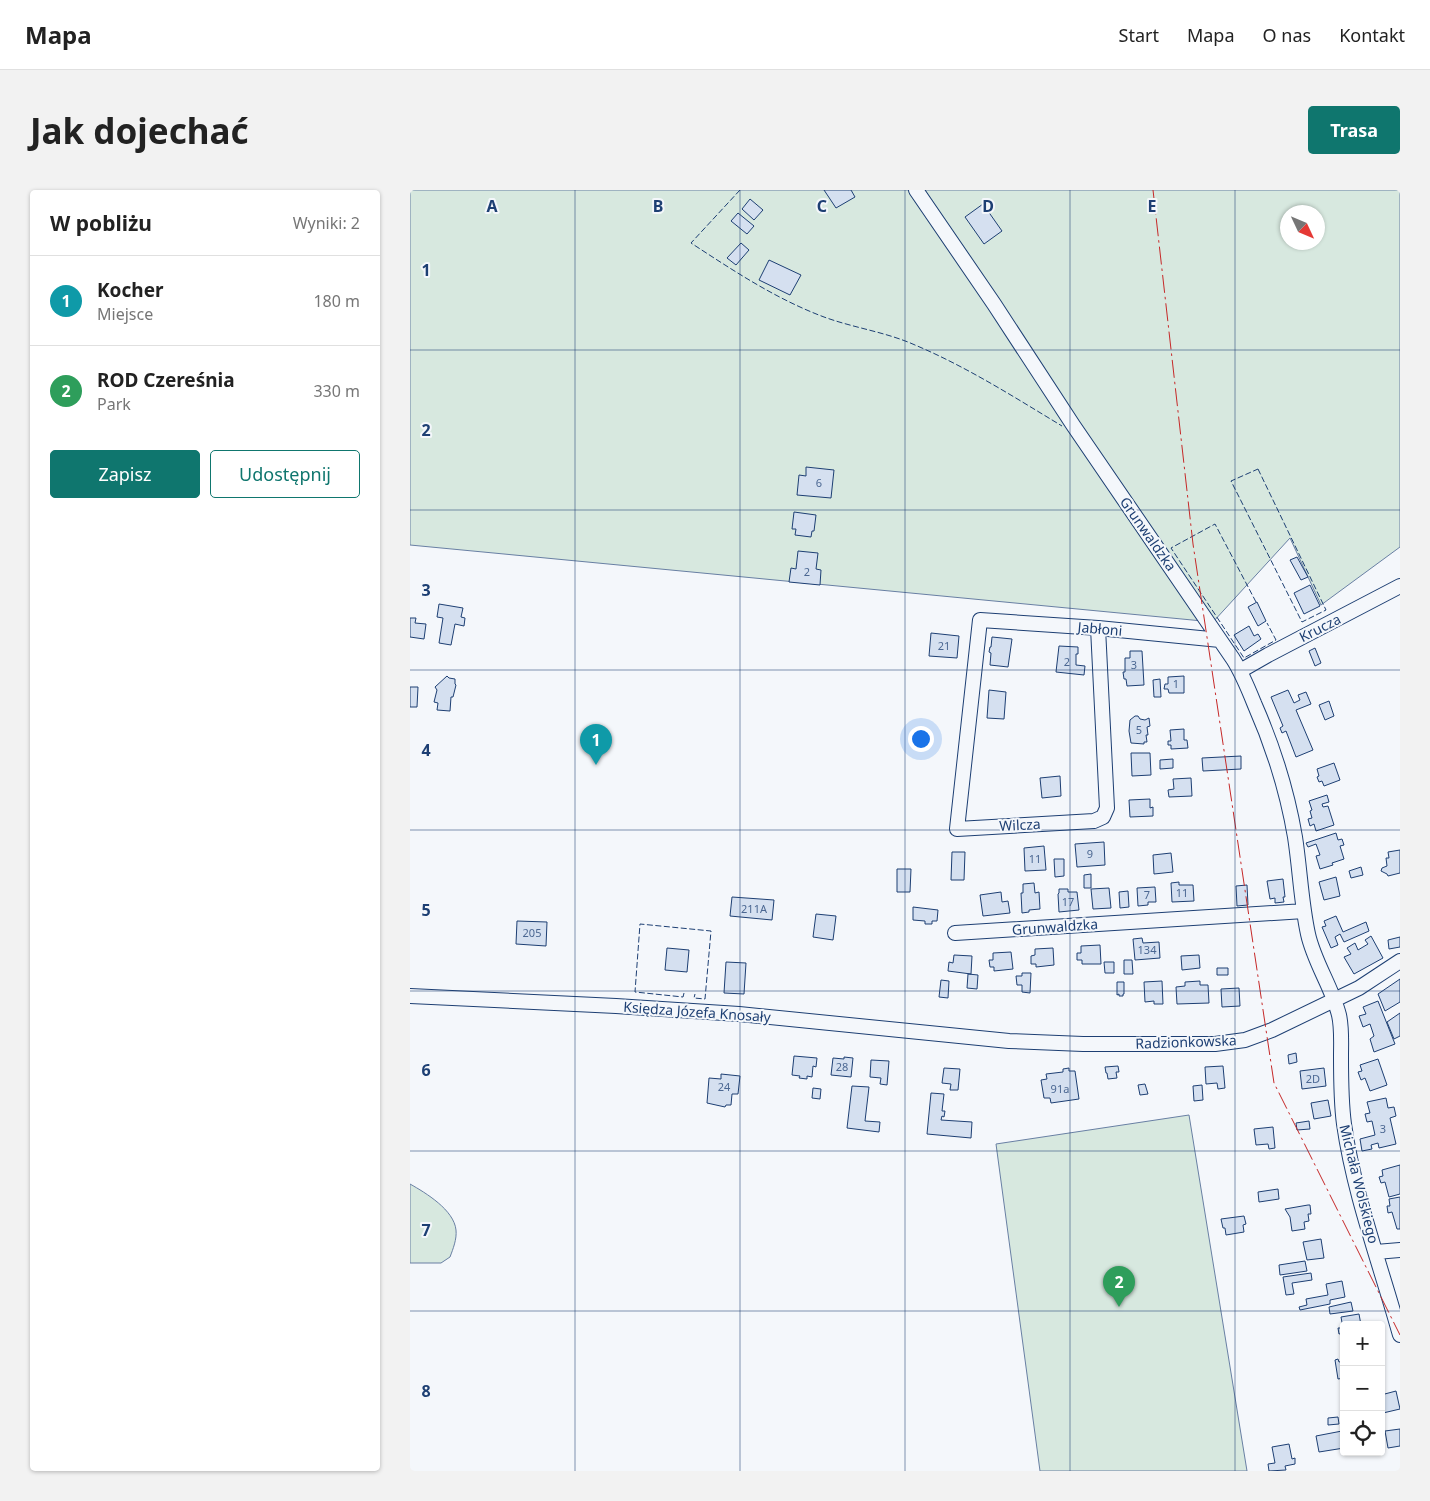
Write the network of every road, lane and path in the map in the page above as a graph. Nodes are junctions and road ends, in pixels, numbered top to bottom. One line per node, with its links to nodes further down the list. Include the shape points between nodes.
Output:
1 (916, 190): 5 (street, Grunwaldzka)
2 (1400, 586): 6 (street, Krucza)
3 (980, 620): 4 (street, Jabłoni); 4 (street, Wilcza, via 957,829 1094,821 1103,817 1107,808)
4 (1098, 628): 5 (street, Jabłoni)
5 (1220, 640): 6 (street, Grunwaldzka)
6 (1240, 671): 7 (street, Grunwaldzka, via 1267,733 1284,784 1295,837)
7 (1304, 911): 8 (street, Grunwaldzka); 11 (street, Grunwaldzka, via 1308,935)
8 (955, 933)
9 (1400, 961): 11 (street, Radzionkowska)
10 (410, 996): 12 (street, Księdza Józefa Knosały, via 730,1014)
11 (1334, 1001): 12 (street, Radzionkowska, via 1272,1030 1230,1042 1083,1044); 14 (street, Michała Wolskiego, via 1341,1025 1344,1124)
12 (982, 1038)
13 (1400, 1250): 14 (street)
14 (1376, 1252): 15 (street, Michała Wolskiego)
15 (1400, 1336)

